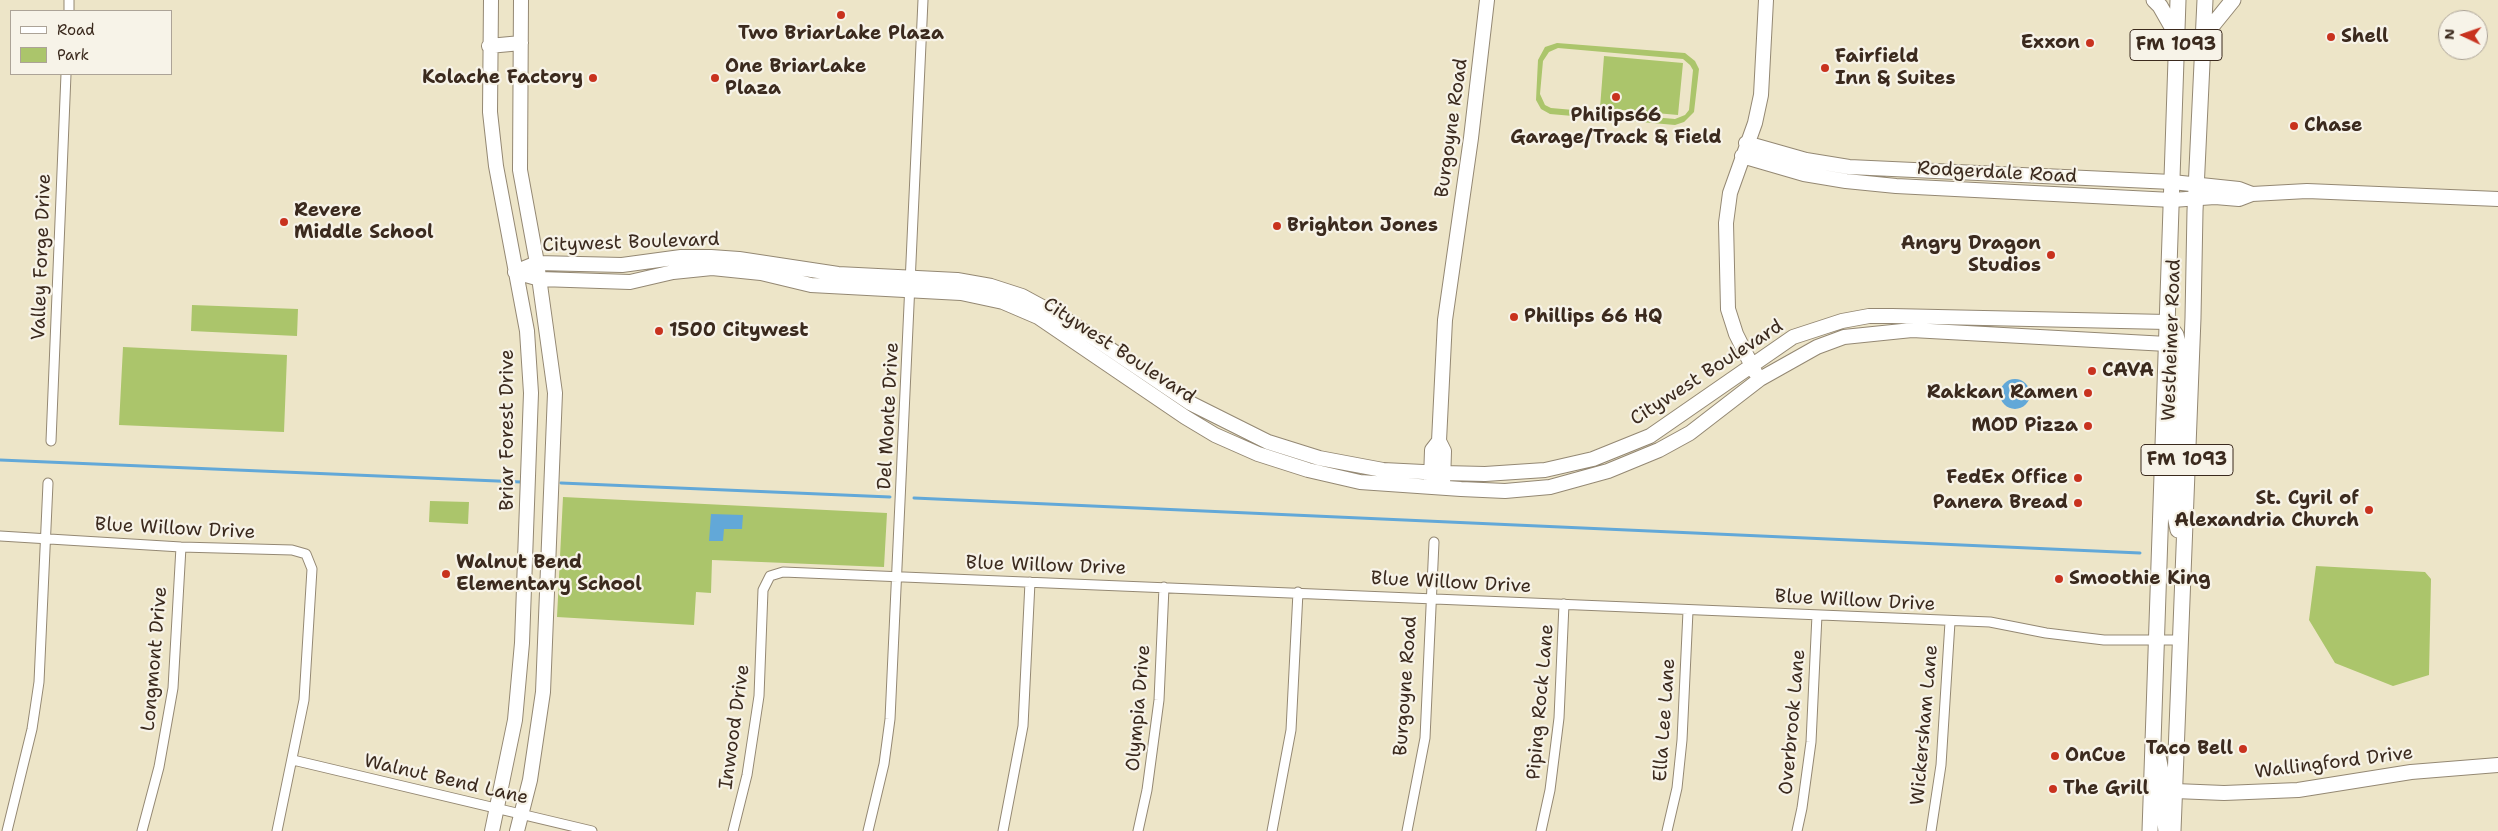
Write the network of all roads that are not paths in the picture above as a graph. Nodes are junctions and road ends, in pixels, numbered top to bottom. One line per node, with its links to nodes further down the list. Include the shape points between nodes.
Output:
1 (491, 0): 13 (street, Briar Forest Drive)
2 (521, 0): 12 (street)
3 (923, 0): 26 (street, Del Monte Drive)
4 (1487, 0): 36 (street, Burgoyne Road, via 1445,320 1439,441 1432,450)
5 (1766, 0): 15 (street, via 1760,95 1755,123)
6 (2154, 0): 10 (main road)
7 (2178, 0): 10 (main road, Westheimer Road / FM 1093)
8 (2205, 0): 11 (main road, Westheimer Road / FM 1093)
9 (2233, 0): 11 (main road)
10 (2177, 36): 18 (main road, Westheimer Road / FM 1093)
11 (2203, 37): 20 (main road, Westheimer Road / FM 1093)
12 (521, 43): 13 (street); 24 (street, via 520,170)
13 (489, 46): 25 (street, Briar Forest Drive, via 490,112 496,166)
14 (66, 75): 35 (street, Valley Forge Drive)
15 (1744, 150): 16 (street, Rodgerdale Road, via 1849,167); 19 (street, Rodgerdale Road, via 1804,174); 31 (street, via 1730,193 1726,224 1728,308)
16 (1896, 170): 17 (street, Rodgerdale Road); 19 (street)
17 (2026, 174): 18 (street, Rodgerdale Road); 21 (street)
18 (2172, 182): 20 (street, Rodgerdale Road); 23 (main road, Westheimer Road / FM 1093)
19 (1896, 186): 21 (street, Rodgerdale Road)
20 (2196, 191): 22 (street, Rodgerdale Road, via 2239,199 2252,194 2307,191); 23 (street, Rodgerdale Road); 45 (main road, Westheimer Road / FM 1093)
21 (2025, 192): 23 (street, Rodgerdale Road)
22 (2498, 199)
23 (2172, 200): 29 (main road, Westheimer Road / FM 1093)
24 (537, 263): 25 (street, Citywest Boulevard); 26 (street, Citywest Boulevard, via 622,265 682,257 711,258 749,260 838,274); 27 (street)
25 (516, 272): 27 (street, Citywest Boulevard); 33 (street, Briar Forest Drive, via 526,331)
26 (912, 277): 28 (street, Del Monte Drive); 36 (street, Citywest Boulevard, via 957,280 1022,296 1070,322 1190,403 1268,442 1328,460 1383,470)
27 (540, 279): 28 (street, Citywest Boulevard, via 630,282 673,272 712,268 761,273 811,285); 34 (street)
28 (911, 292): 38 (street, Citywest Boulevard, via 962,293 1003,302 1038,317 1185,417 1258,454 1360,482); 46 (street, Del Monte Drive)
29 (2166, 322): 30 (main road, Westheimer Road / FM 1093); 31 (street, Citywest Boulevard, via 1869,316 1842,321 1793,338); 45 (main road, via 2176,336 2179,348 2173,506)
30 (2167, 344): 32 (street, Citywest Boulevard, via 1902,331 1844,336 1817,347); 56 (main road, Westheimer Road / FM 1093)
31 (1750, 365): 32 (street); 36 (street, Citywest Boulevard, via 1700,404 1650,436 1594,459 1545,470)
32 (1760, 379): 38 (street, Citywest Boulevard, via 1690,433 1608,471 1550,487 1505,491)
33 (531, 393): 34 (street); 40 (street, Briar Forest Drive)
34 (554, 393): 39 (street)
35 (51, 441)
36 (1437, 473): 38 (street, Burgoyne Road)
37 (48, 484): 42 (street)
38 (1436, 488)
39 (549, 532): 40 (street); 64 (street, via 543,692 537,744)
40 (527, 533): 63 (street, Briar Forest Drive, via 515,720)
41 (0, 536): 42 (street, Blue Willow Drive)
42 (45, 538): 44 (street, Blue Willow Drive); 65 (street, via 38,682 32,729)
43 (1434, 542): 50 (street, Burgoyne Road)
44 (181, 547): 59 (street, Blue Willow Drive, via 292,550 306,554 312,569 311,594 304,700); 66 (street, Longmont Drive, via 172,688 159,767)
45 (2183, 556): 57 (main road, Westheimer Road / FM 1093)
46 (898, 577): 47 (street, Blue Willow Drive); 55 (street, Blue Willow Drive, via 783,572 770,576 763,590); 72 (street, Del Monte Drive, via 890,719 884,764)
47 (1030, 582): 48 (street, Blue Willow Drive); 73 (street, via 1024,726)
48 (1164, 587): 49 (street, Blue Willow Drive); 74 (street, Olympia Drive, via 1159,700 1148,790)
49 (1298, 592): 50 (street, Blue Willow Drive); 75 (street, via 1290,730)
50 (1431, 599): 51 (street, Blue Willow Drive); 76 (street, Burgoyne Road, via 1425,738)
51 (1564, 604): 52 (street, Blue Willow Drive); 77 (street, Piping Rock Lane, via 1559,718)
52 (1688, 610): 53 (street, Blue Willow Drive); 78 (street, Ella Lee Lane, via 1682,740 1677,788)
53 (1817, 615): 54 (street, Blue Willow Drive); 79 (street, Overbrook Lane, via 1811,742)
54 (1950, 622): 56 (street, Blue Willow Drive, via 1990,622 2104,640); 80 (street, Wickersham Lane, via 1941,765)
55 (762, 626): 71 (street, Inwood Drive, via 759,696 747,775)
56 (2156, 639): 57 (street, Blue Willow Drive); 58 (main road, Westheimer Road / FM 1093)
57 (2181, 640): 61 (main road, Westheimer Road / FM 1093)
58 (2152, 733): 61 (main road, via 2164,786); 62 (main road, Westheimer Road / FM 1093)
59 (293, 760): 63 (street, Walnut Bend Lane); 67 (street)
60 (2498, 764): 61 (street, Wallingford Drive, via 2411,772 2290,791)
61 (2175, 791): 83 (main road, Westheimer Road / FM 1093)
62 (2150, 792): 81 (main road, Westheimer Road / FM 1093); 82 (main road, via 2162,798)
63 (497, 809): 64 (street, Walnut Bend Lane); 68 (street, Briar Forest Drive)
64 (521, 814): 69 (street); 70 (street, Walnut Bend Lane)
65 (7, 831)
66 (142, 831)
67 (277, 831)
68 (492, 831)
69 (517, 831)
70 (592, 831)
71 (734, 831)
72 (868, 831)
73 (1003, 831)
74 (1138, 831)
75 (1272, 831)
76 (1407, 831)
77 (1541, 831)
78 (1667, 831)
79 (1797, 831)
80 (1931, 831)
81 (2150, 831)
82 (2166, 831)
83 (2173, 831)

